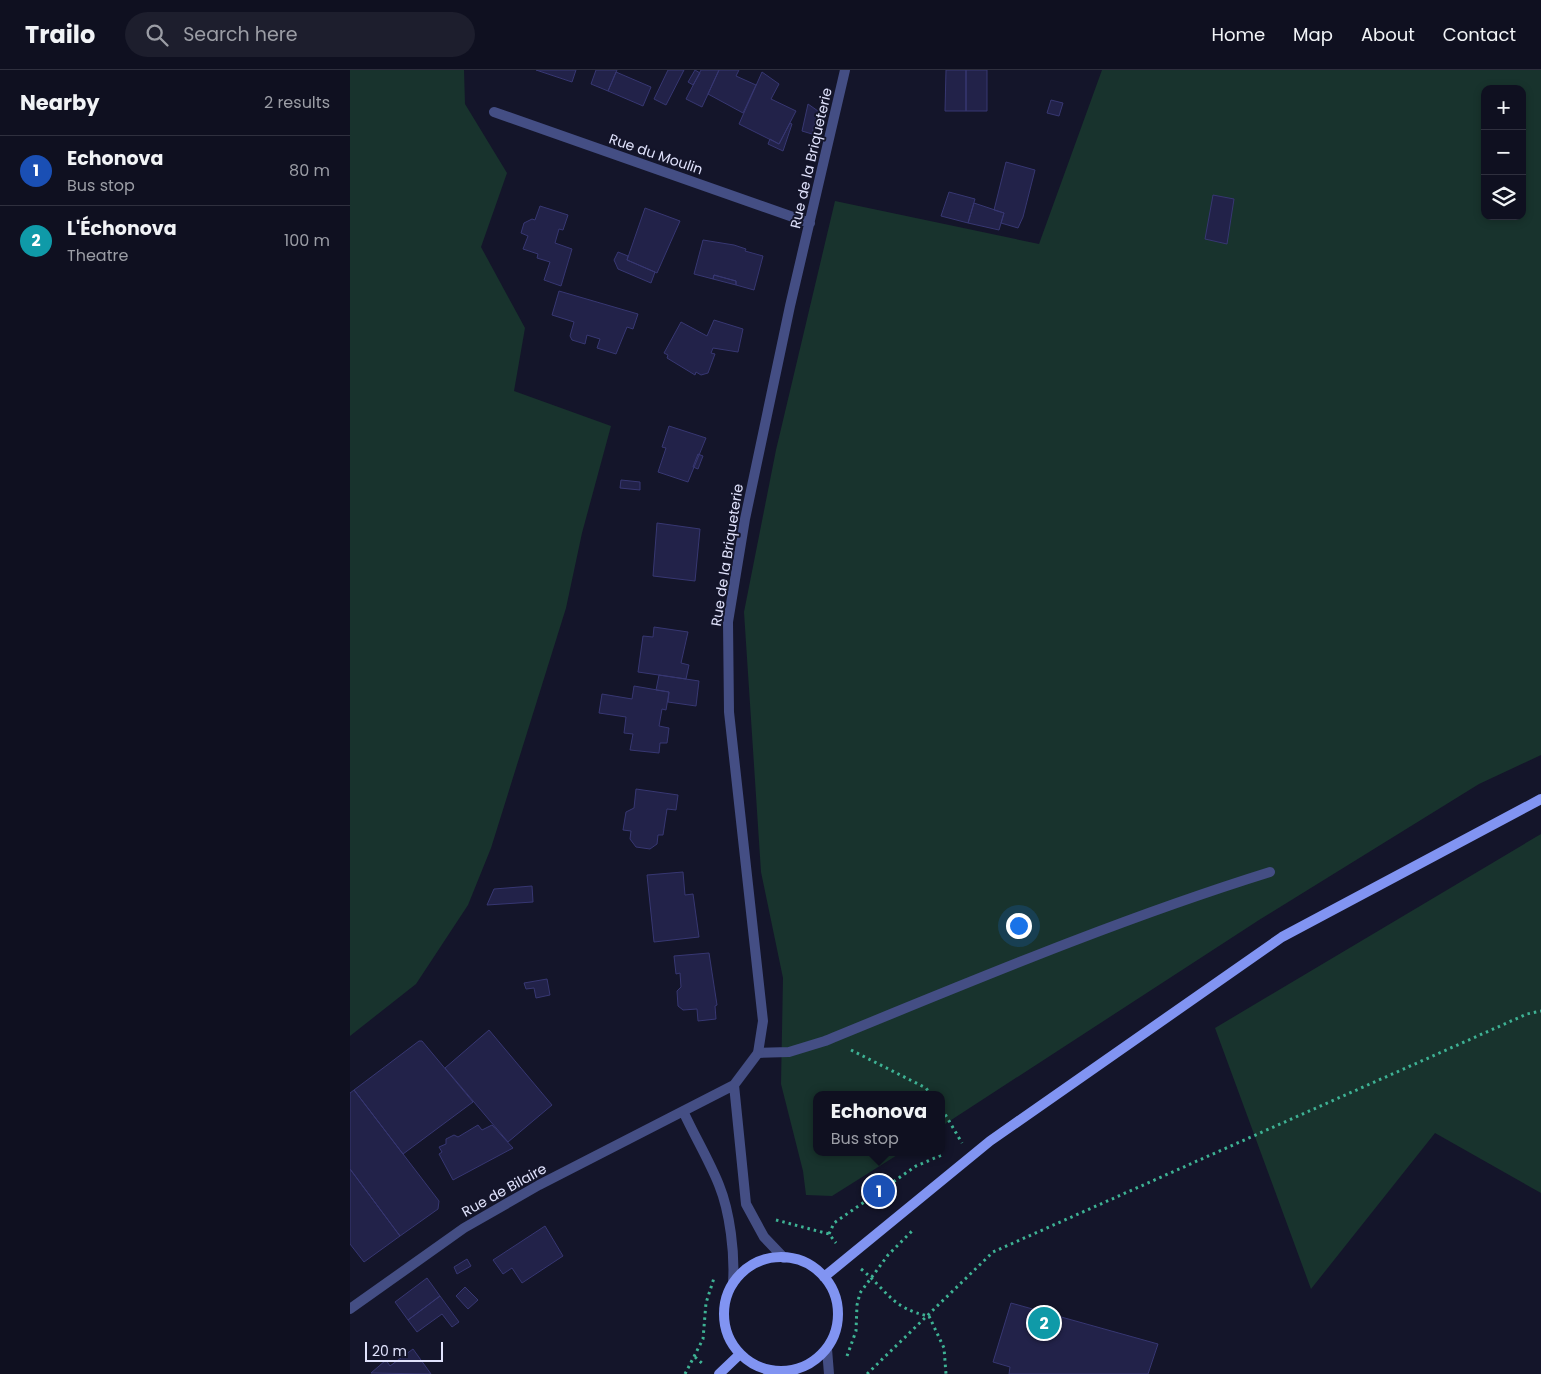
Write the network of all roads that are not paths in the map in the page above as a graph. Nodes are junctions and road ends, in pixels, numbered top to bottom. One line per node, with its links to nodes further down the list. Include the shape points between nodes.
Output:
1 (845, 70): 3 (street, Rue de la Briqueterie)
2 (494, 112): 3 (street, Rue du Moulin)
3 (810, 223): 6 (street, Rue de la Briqueterie, via 747,510 728,622 729,712 762,1021)
4 (1541, 799): 10 (street, via 1282,937 970,1157)
5 (1270, 872): 6 (street, via 1190,897 1058,946 825,1041 789,1052)
6 (758, 1053): 7 (street)
7 (734, 1085): 8 (street, Rue de Bilaire); 9 (street, via 746,1204 764,1237)
8 (684, 1113): 11 (street, via 719,1186 730,1236); 12 (street, Rue de Bilaire, via 539,1185 472,1224)
9 (784, 1258): 10 (street, via 806,1263); 11 (street, via 755,1264)
10 (824, 1276): 13 (street, via 838,1312 834,1335)
11 (733, 1283): 14 (street, via 724,1312 731,1341)
12 (350, 1309)
13 (827, 1349): 15 (street, via 810,1364); 17 (street)
14 (740, 1354): 15 (street, via 756,1366); 16 (street)
15 (778, 1373)
16 (720, 1374)
17 (830, 1374)

